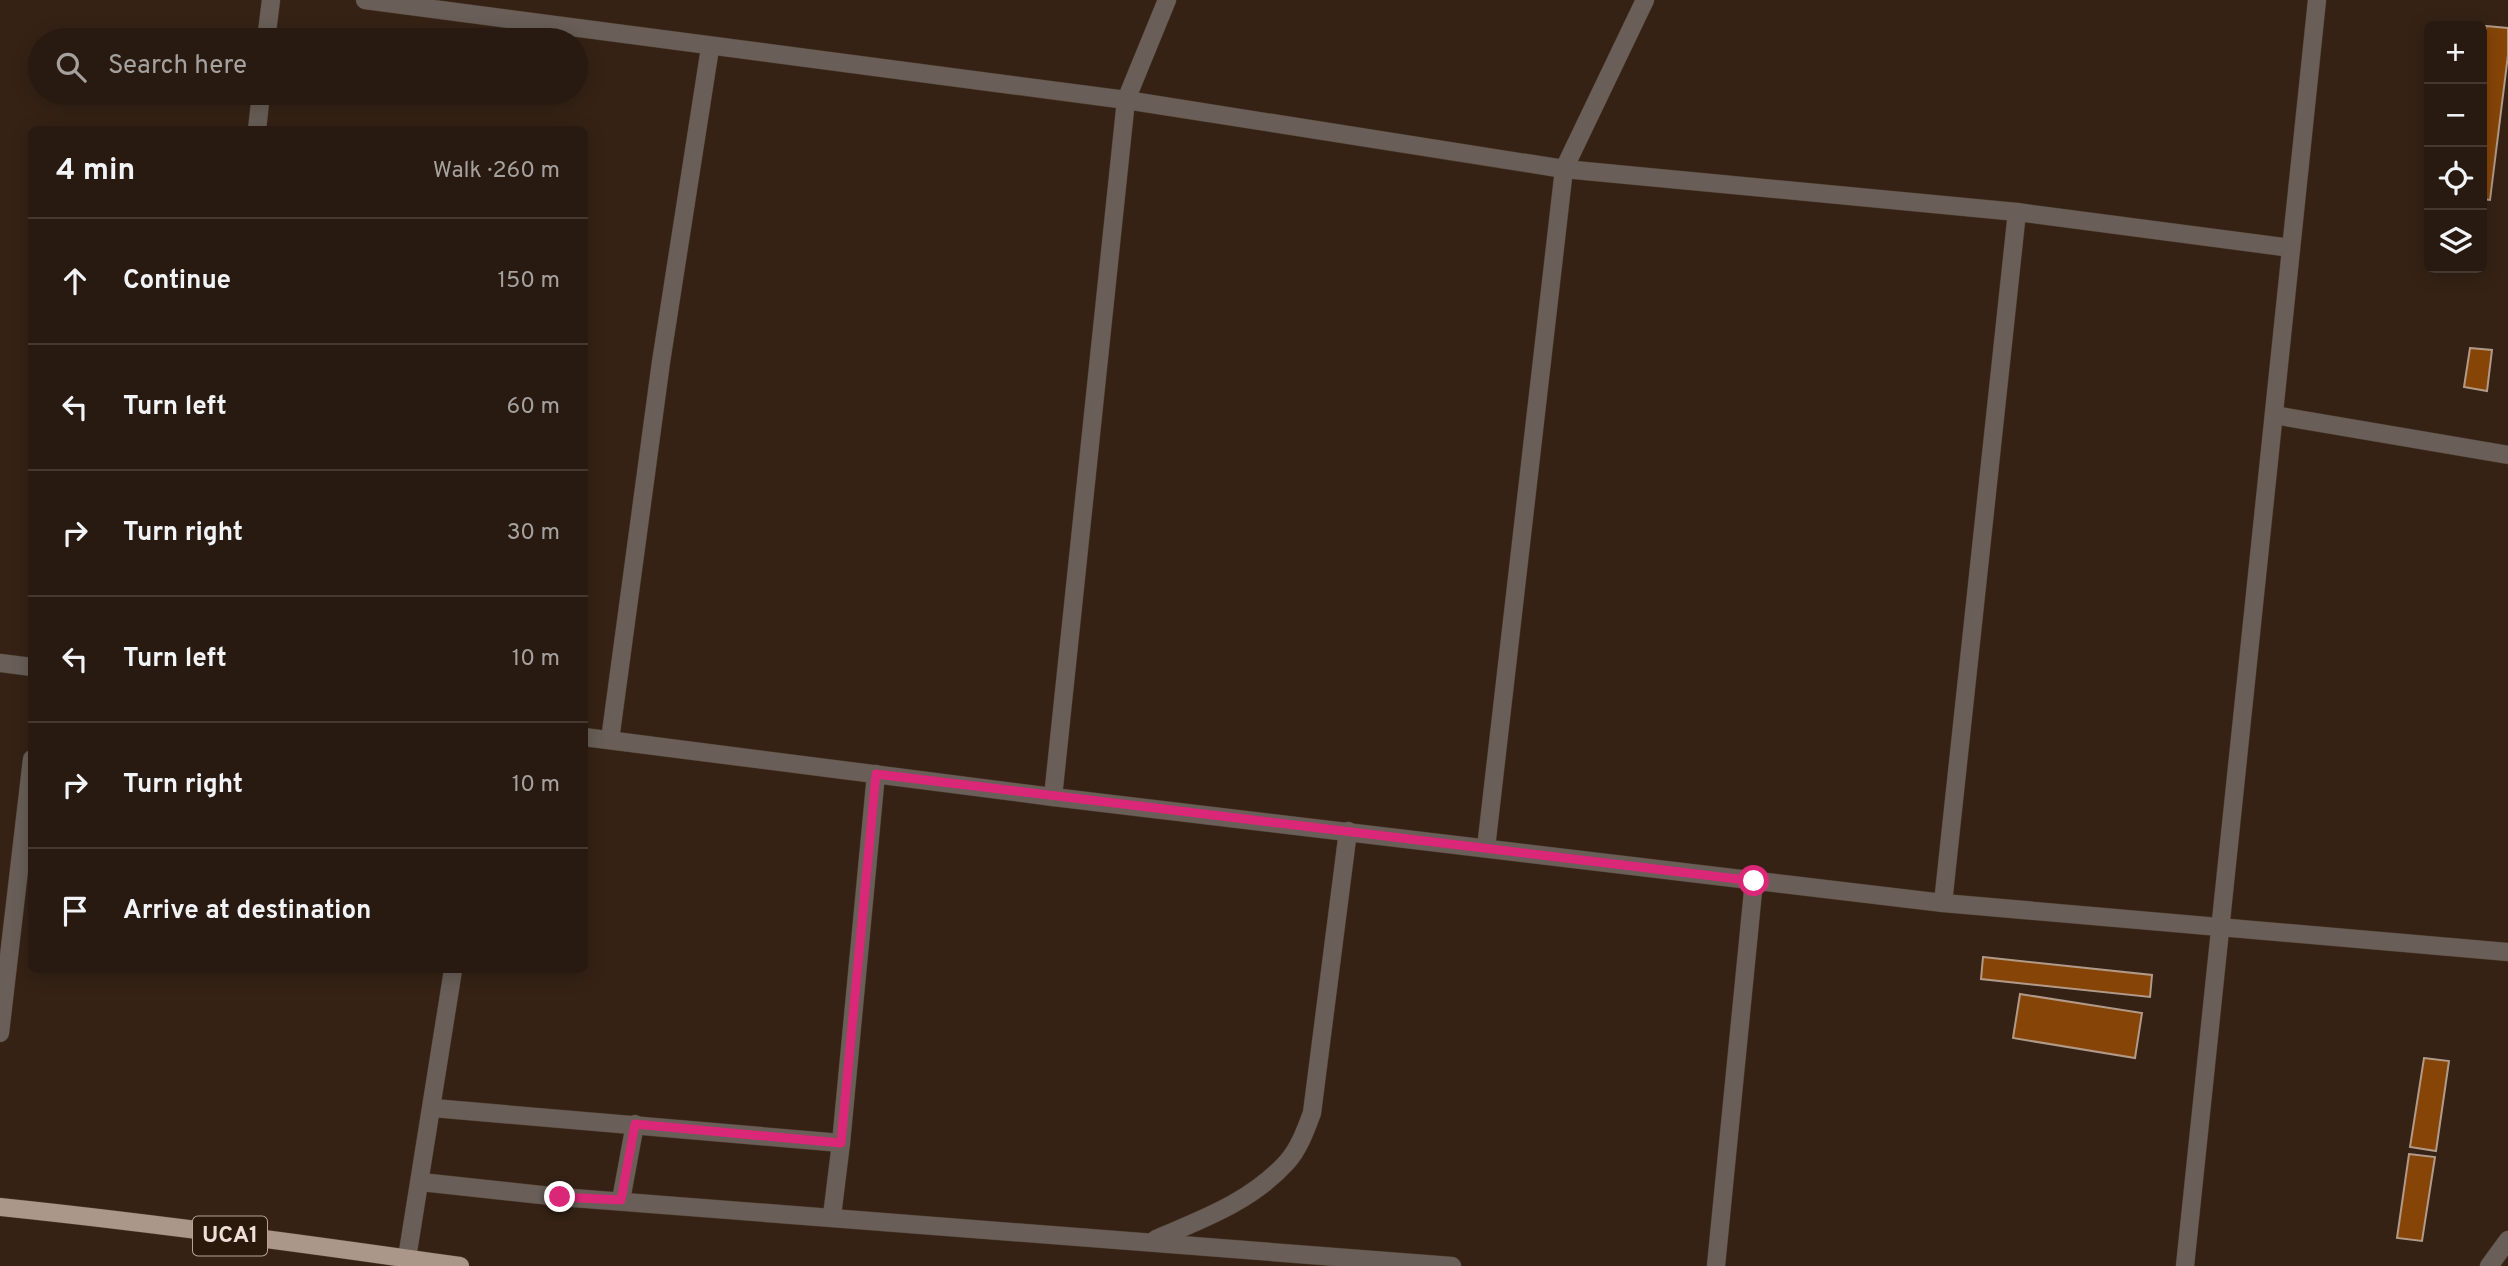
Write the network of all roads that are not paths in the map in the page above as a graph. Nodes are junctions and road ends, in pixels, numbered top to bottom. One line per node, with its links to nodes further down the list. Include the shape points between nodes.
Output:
1 (271, 0): 6 (street)
2 (365, 0): 7 (street)
3 (1167, 0): 10 (street)
4 (1645, 0): 13 (street)
5 (2317, 0): 15 (street)
6 (268, 28)
7 (566, 28)
8 (588, 31): 9 (street)
9 (710, 48): 10 (street); 21 (street, via 661,362)
10 (1126, 100): 13 (street); 24 (street)
11 (260, 105): 12 (street)
12 (257, 126)
13 (1564, 169): 14 (street); 26 (street)
14 (2017, 212): 15 (street); 28 (street)
15 (2291, 248): 16 (street)
16 (2274, 415): 17 (street); 29 (street)
17 (2508, 455)
18 (0, 663): 19 (street)
19 (28, 666)
20 (588, 737): 21 (street)
21 (610, 740): 22 (street)
22 (876, 774): 24 (street); 35 (street)
23 (28, 793): 32 (street)
24 (1053, 797): 25 (street)
25 (1348, 831): 26 (street); 41 (street, via 1312,1113 1301,1139 1289,1161 1259,1187 1220,1212)
26 (1486, 848): 27 (street)
27 (1754, 881): 28 (street); 45 (street)
28 (1943, 903): 29 (street)
29 (2220, 927): 30 (street); 46 (street)
30 (2508, 952)
31 (453, 973): 33 (street)
32 (0, 1033)
33 (433, 1108): 34 (street); 36 (street)
34 (635, 1124): 35 (street); 37 (street)
35 (841, 1143): 39 (street)
36 (421, 1182): 37 (street); 42 (street)
37 (621, 1200): 39 (street)
38 (0, 1207): 42 (main road, UCA1)
39 (832, 1216): 41 (street)
40 (2508, 1240): 47 (street)
41 (1151, 1241): 44 (street)
42 (407, 1258): 43 (main road, UCA1)
43 (460, 1266)
44 (1452, 1266)
45 (1716, 1266)
46 (2185, 1266)
47 (2488, 1266)

